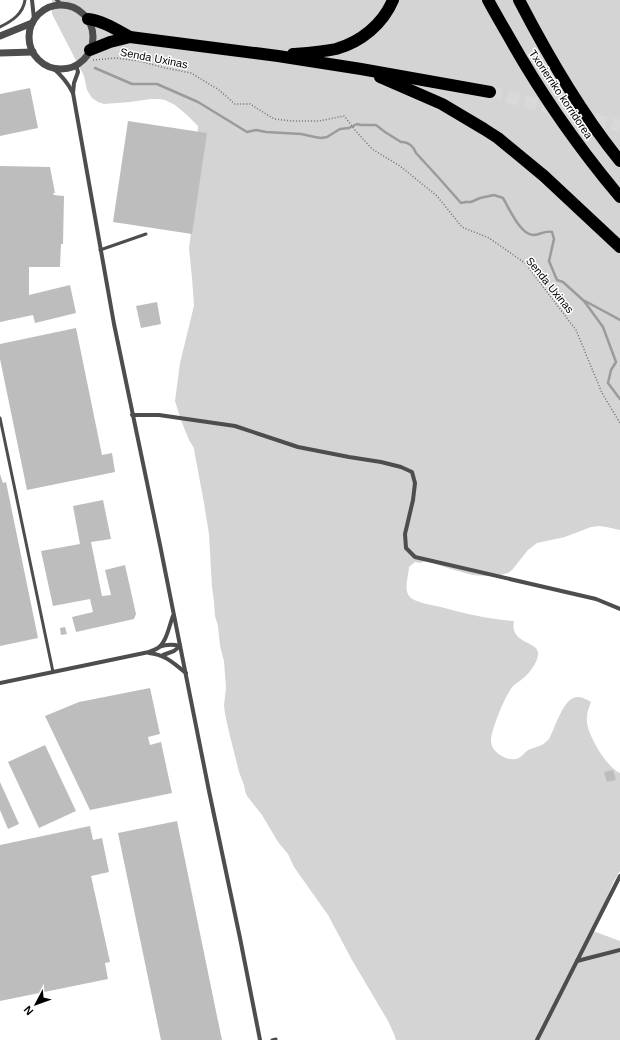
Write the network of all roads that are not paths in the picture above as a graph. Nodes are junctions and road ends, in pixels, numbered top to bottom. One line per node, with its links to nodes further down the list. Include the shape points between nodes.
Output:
1 (25, 0): 9 (lane, via 17,17)
2 (32, 0): 8 (street)
3 (393, 0): 15 (highway, via 386,14 368,33 349,44 326,50)
4 (488, 0): 22 (highway, Txorierriko korridorea, via 540,90)
5 (519, 0): 21 (highway, Txorierriko korridorea, via 569,88)
6 (59, 2): 7 (street, via 78,10); 8 (street, via 46,8)
7 (88, 19): 11 (highway, via 112,27); 12 (street, via 93,39)
8 (33, 21): 10 (street); 13 (street, via 29,33)
9 (0, 27)
10 (0, 36)
11 (130, 37): 12 (highway); 15 (highway)
12 (90, 50): 16 (street)
13 (33, 52): 14 (street); 17 (street, via 38,59)
14 (1, 54)
15 (278, 56): 18 (highway)
16 (79, 63): 17 (street, via 69,68); 20 (street)
17 (53, 68): 20 (street, via 62,76)
18 (361, 69): 19 (highway); 24 (highway, via 442,104 498,138 544,176)
19 (490, 92)
20 (73, 93): 25 (street)
21 (620, 161)
22 (620, 197)
23 (146, 234): 25 (lane)
24 (620, 247)
25 (100, 250): 26 (street)
26 (132, 415): 28 (street, via 159,415 235,426 298,447 401,467 412,472 415,483 414,500 405,534 406,548 415,557 596,599); 29 (street)
27 (0, 418): 34 (lane)
28 (620, 609)
29 (174, 615): 30 (street); 31 (street, via 165,638)
30 (180, 646): 31 (street); 33 (street); 35 (street)
31 (158, 647): 32 (street)
32 (149, 652): 33 (street); 34 (street)
33 (162, 655): 35 (street)
34 (53, 672): 36 (street)
35 (186, 673): 41 (street)
36 (0, 683)
37 (620, 876): 39 (street)
38 (620, 950): 39 (street)
39 (577, 961): 43 (street)
40 (276, 1039): 42 (lane)
41 (260, 1040)
42 (272, 1040)
43 (537, 1040)

